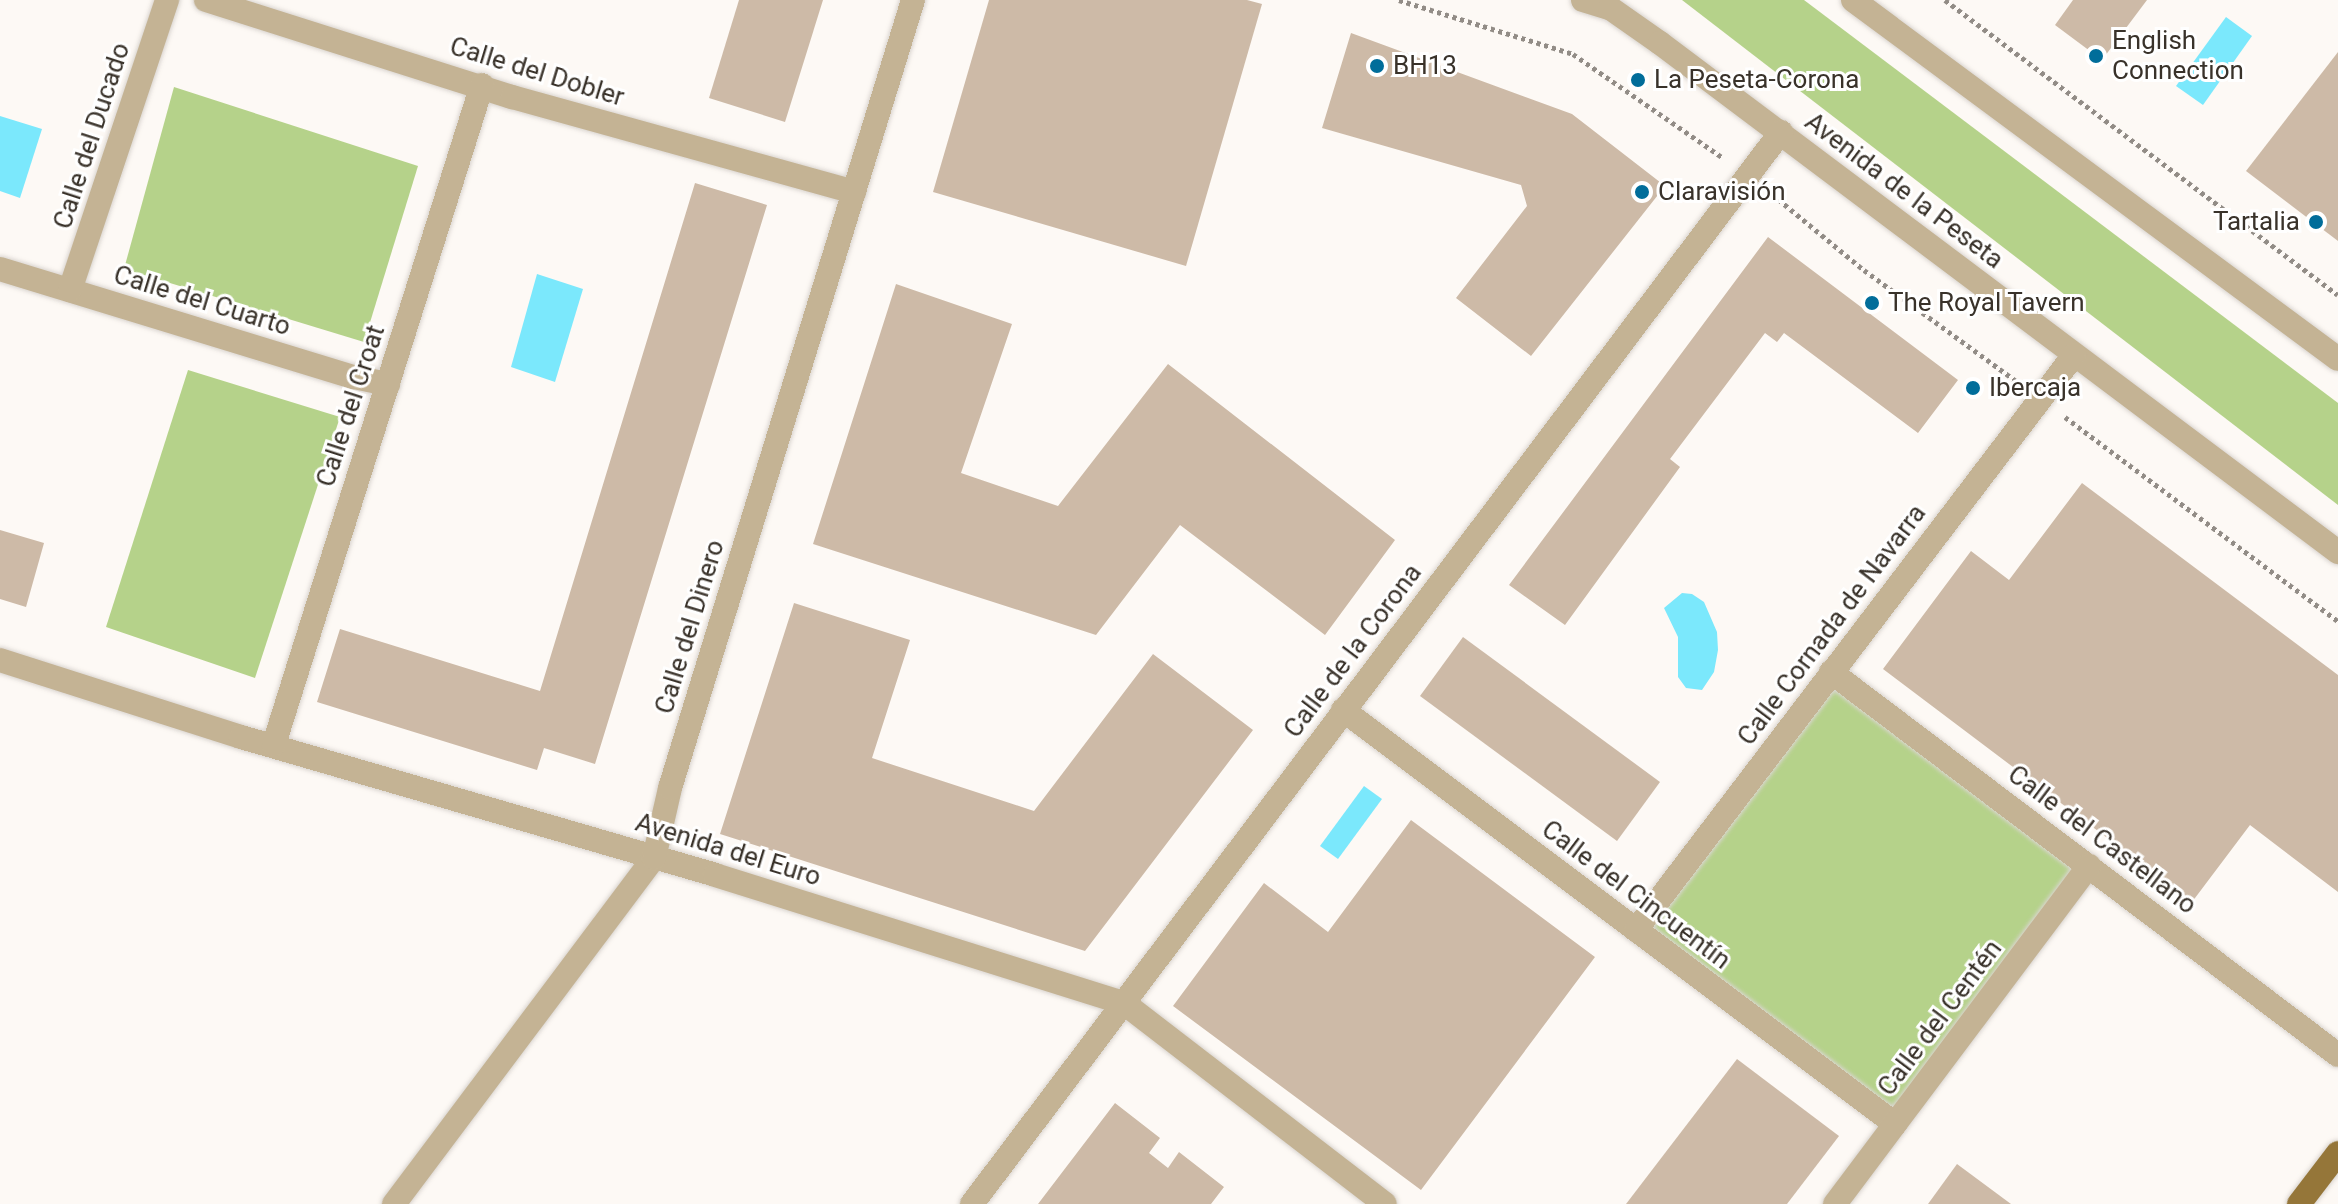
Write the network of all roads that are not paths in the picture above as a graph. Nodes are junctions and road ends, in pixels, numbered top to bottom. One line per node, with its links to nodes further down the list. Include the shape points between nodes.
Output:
1 (167, 0): 10 (street, Calle del Ducado)
2 (206, 0): 6 (street, Calle del Dobler)
3 (913, 0): 8 (street, Calle del Dinero)
4 (1583, 0): 7 (street, Avenida de la Peseta, via 1610,8)
5 (1868, 4): 12 (street)
6 (482, 85): 8 (street, Calle del Dobler); 13 (street, Calle del Croat)
7 (1781, 132): 11 (street, Avenida de la Peseta); 17 (street, Calle de la Corona)
8 (854, 192): 19 (street, Calle del Dinero, via 670,788)
9 (0, 269): 10 (street, Calle del Cuarto)
10 (70, 290): 13 (street, Calle del Cuarto)
11 (2074, 355): 14 (street, Avenida de la Peseta); 16 (street, Calle Cornada de Navarra)
12 (2338, 359)
13 (388, 384): 18 (street, Calle del Croat)
14 (2338, 552)
15 (0, 660): 18 (street, Avenida del Euro)
16 (1831, 672): 20 (street, Calle del Castellano); 21 (street, Calle Cornada de Navarra)
17 (1343, 710): 21 (street, Calle del Cincuentín); 22 (street, Calle de la Corona)
18 (274, 744): 19 (street, Avenida del Euro)
19 (654, 858): 22 (street, Avenida del Euro); 26 (street, Calle del Dinero)
20 (2089, 866): 23 (street, Calle del Castellano); 24 (street, Calle del Centén)
21 (1636, 930): 24 (street, Calle del Cincuentín)
22 (1124, 1003): 27 (street, Calle de la Corona); 28 (street, Avenida del Euro)
23 (2338, 1055)
24 (1895, 1124): 29 (street, Calle del Centén)
25 (2338, 1153): 30 (main road)
26 (394, 1204)
27 (972, 1204)
28 (1385, 1204)
29 (1835, 1204)
30 (2299, 1204)

